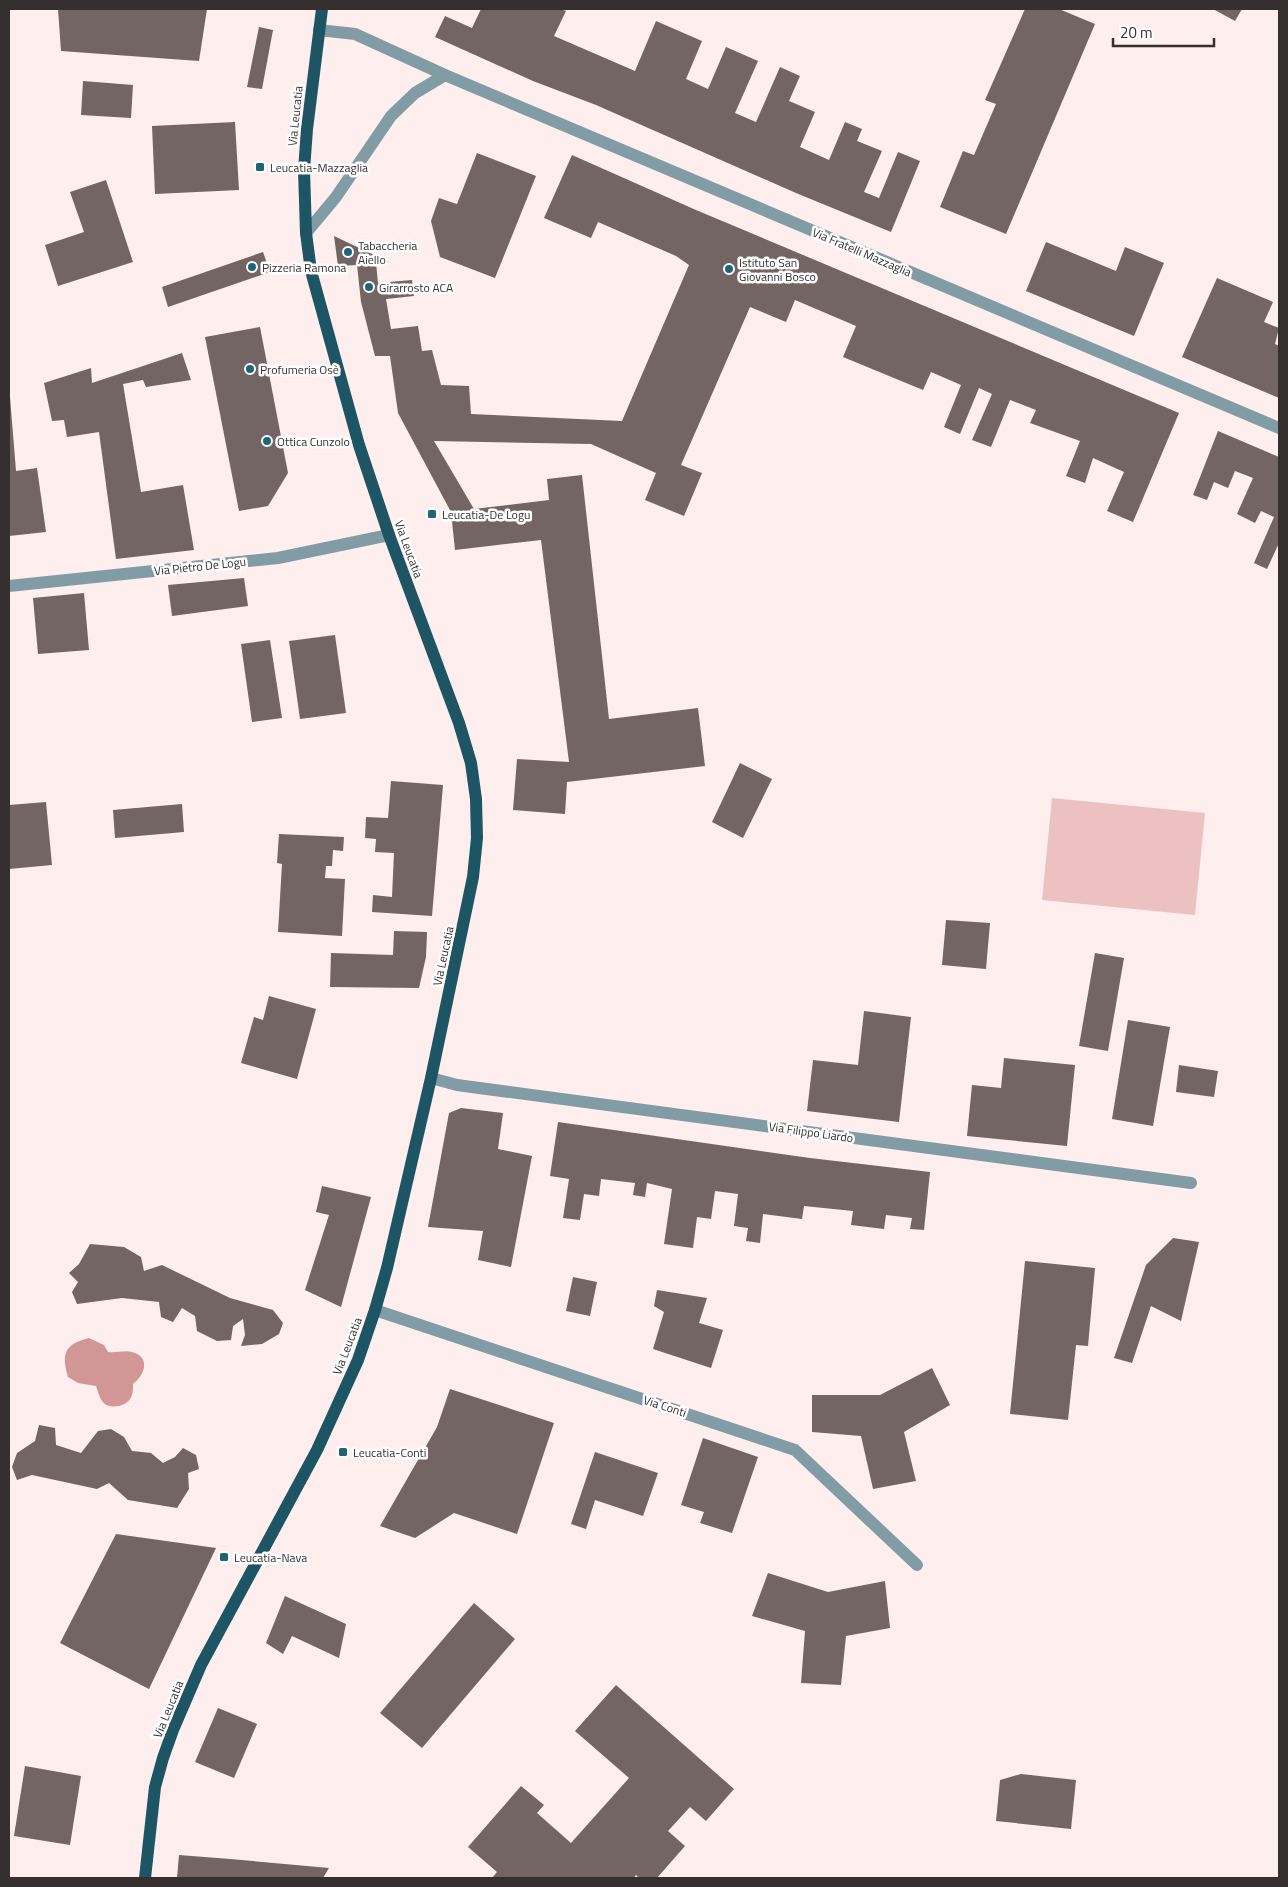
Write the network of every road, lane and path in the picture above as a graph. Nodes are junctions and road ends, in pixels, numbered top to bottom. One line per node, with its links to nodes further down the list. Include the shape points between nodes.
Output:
1 (322, 9): 2 (main road, Via Leucatia)
2 (319, 30): 3 (street, Via Fratelli Mazzaglia, via 355,34); 4 (main road, Via Leucatia, via 304,170)
3 (445, 75): 4 (street, via 415,93 391,116 336,197); 5 (street, Via Fratelli Mazzaglia)
4 (306, 233): 6 (main road, Via Leucatia, via 311,271 333,354)
5 (1279, 428)
6 (389, 535): 7 (street, Via Pietro De Logu, via 278,558); 8 (main road, Via Leucatia, via 459,724 471,764 476,799 473,877)
7 (9, 586)
8 (431, 1078): 9 (street, Via Filippo Liardo, via 457,1085); 10 (main road, Via Leucatia)
9 (1192, 1183)
10 (375, 1310): 11 (street, Via Conti, via 795,1450); 12 (main road, Via Leucatia, via 358,1360 317,1450 202,1665 173,1730 155,1787)
11 (917, 1565)
12 (145, 1878)

